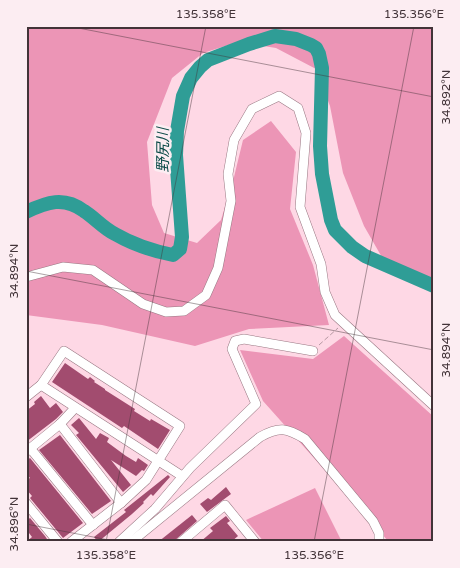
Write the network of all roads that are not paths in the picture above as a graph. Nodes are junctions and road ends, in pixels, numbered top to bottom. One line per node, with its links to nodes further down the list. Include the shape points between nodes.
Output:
1 (26, 277): 5 (street, via 63,267 92,270 143,304 166,312 184,310 206,295 218,268 231,201 228,174 234,140 252,108 278,96 298,108 306,133 300,207 335,315)
2 (313, 351): 10 (street, via 244,339 235,342 232,350 256,404)
3 (41, 385): 4 (street); 6 (street); 9 (street, via 64,351 180,426)
4 (26, 397)
5 (434, 406)
6 (75, 408): 7 (street); 9 (street)
7 (60, 424): 8 (street); 12 (street)
8 (28, 449): 13 (street)
9 (158, 462): 10 (street); 12 (street, via 146,480)
10 (182, 476): 14 (street, via 166,498)
11 (26, 503): 16 (street)
12 (121, 503): 13 (street)
13 (93, 524): 17 (street)
14 (121, 541)
15 (252, 541): 19 (street, via 225,505)
16 (58, 542)
17 (71, 542)
18 (131, 542): 20 (street, via 260,437 271,430 283,429 305,439 373,521)
19 (181, 542)
20 (379, 542)

